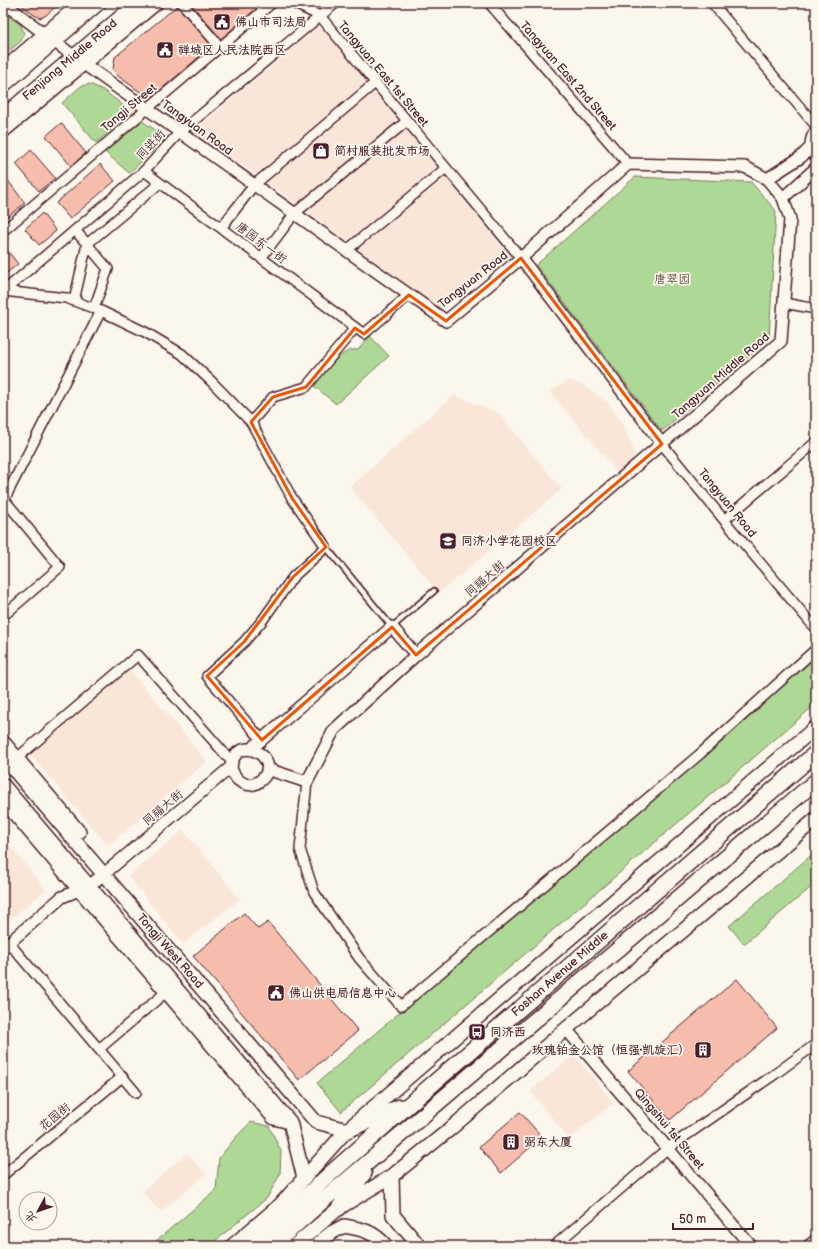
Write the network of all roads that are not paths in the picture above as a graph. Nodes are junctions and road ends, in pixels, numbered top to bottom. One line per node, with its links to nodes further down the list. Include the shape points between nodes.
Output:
1 (4, 3): 13 (street, Tangyuan Road)
2 (80, 3): 13 (main road)
3 (99, 3): 13 (main road, Fenjiang Middle Road)
4 (137, 3): 15 (main road, Fenjiang Middle Road)
5 (156, 3): 15 (main road)
6 (182, 3): 14 (street)
7 (272, 3): 14 (street, Tongji Street)
8 (293, 3): 12 (street)
9 (336, 3): 12 (street, 同进街)
10 (489, 3): 27 (street, Tangyuan East 2nd Street)
11 (712, 3): 22 (street)
12 (320, 16): 17 (street, Tangyuan East 1st Street); 25 (street, 同进街)
13 (50, 37): 15 (street, Tangyuan Road); 16 (main road); 18 (main road, Fenjiang Middle Road)
14 (220, 47): 19 (street, Tongji Street)
15 (79, 60): 19 (street, Tangyuan Road); 20 (main road, Fenjiang Middle Road); 23 (main road)
16 (3, 70)
17 (375, 83): 21 (street, Tangyuan East 1st Street); 33 (street)
18 (3, 86)
19 (147, 108): 25 (street, Tangyuan Road); 38 (street, Tongji Street)
20 (3, 116)
21 (407, 121): 28 (street, Tangyuan East 1st Street); 35 (street)
22 (816, 126)
23 (3, 131)
24 (816, 131): 26 (street, via 812,137)
25 (180, 132): 30 (street, 同进街); 33 (street, Tangyuan Road)
26 (814, 152): 31 (street, via 801,157)
27 (628, 164): 31 (street, via 745,167); 42 (street)
28 (446, 168): 40 (street); 42 (street, Tangyuan East 1st Street)
29 (816, 168): 34 (street)
30 (144, 171): 32 (street, 唐园东一街); 37 (street, 同进街)
31 (767, 179): 34 (street)
32 (160, 183): 36 (street, 唐园东一街); 39 (street)
33 (254, 185): 35 (street, Tangyuan Road); 36 (street)
34 (783, 198): 46 (street, Tangyuan Middle Road, via 790,219)
35 (295, 213): 40 (street, Tangyuan Road); 41 (street)
36 (221, 228): 41 (street, 唐园东一街)
37 (75, 230): 39 (street); 43 (street, 同进街)
38 (3, 231)
39 (87, 244): 45 (street); 47 (street, via 108,269)
40 (347, 250): 44 (street, Tangyuan Road)
41 (261, 258): 49 (street, 唐园东一街)
42 (521, 258): 44 (street, Tangyuan Road, via 446,321); 52 (street, Tangyuan Road)
43 (4, 291): 45 (street)
44 (409, 295): 49 (street, 唐园东一街, via 364,334)
45 (74, 301): 47 (street)
46 (784, 303): 48 (street); 52 (street, Tangyuan Middle Road, via 781,341)
47 (97, 309): 50 (street, via 145,332 182,354); 53 (street)
48 (816, 309)
49 (355, 328): 50 (street, via 306,387 273,397)
50 (251, 422): 55 (street, via 292,498)
51 (816, 442): 54 (street)
52 (662, 444): 54 (street, Tangyuan Road); 61 (street, 同福大街)
53 (4, 499): 57 (street, via 60,567)
54 (724, 520): 59 (street, Tangyuan Road)
55 (326, 547): 58 (lane); 63 (street, via 293,577 244,642 207,676)
56 (434, 591): 58 (lane)
57 (3, 616)
58 (392, 627): 61 (street); 63 (street, 同福大街)
59 (816, 629)
60 (816, 650): 72 (street, via 700,754 401,1006 359,958 314,892 300,849)
61 (416, 655): 72 (street, 同福大街, via 334,730)
62 (816, 727): 91 (main road)
63 (262, 740): 65 (street, 同福大街)
64 (3, 742): 68 (main road)
65 (251, 749): 69 (street, 同福大街, via 238,753); 70 (street, via 265,758)
66 (816, 752): 88 (highway, Foshan Avenue Middle)
67 (3, 757): 76 (main road, Tongji West Road)
68 (17, 758): 69 (street, via 138,655); 76 (main road)
69 (232, 765): 70 (street, via 236,779 246,785 252,785 262,779); 76 (street, 同福大街)
70 (267, 769): 72 (street)
71 (816, 781): 93 (highway, Foshan Avenue Middle)
72 (307, 782)
73 (3, 785): 77 (main road, Tongji West Road)
74 (3, 800): 77 (main road)
75 (816, 819): 83 (main road)
76 (107, 872): 77 (street, 同福大街); 79 (main road); 81 (main road, Tongji West Road)
77 (84, 888): 78 (street, 同福大街, via 62,897); 80 (main road); 90 (main road, Tongji West Road)
78 (6, 946): 85 (street)
79 (210, 986): 81 (main road); 82 (main road)
80 (166, 992): 85 (street); 90 (main road, via 274,1118)
81 (216, 1005): 82 (main road); 89 (main road, Tongji West Road)
82 (233, 1013): 89 (main road, via 304,1097)
83 (566, 1029): 92 (street, Qingshui 1st Street); 95 (main road)
84 (816, 1044): 92 (street)
85 (99, 1049): 86 (street)
86 (122, 1077): 87 (street); 94 (street, 花园街)
87 (136, 1093)
88 (414, 1101): 91 (highway); 100 (highway, Foshan Avenue Middle, via 330,1174)
89 (308, 1112): 91 (main road, Tongji West Road, via 316,1122)
90 (290, 1122): 96 (main road, Tongji West Road)
91 (347, 1130): 96 (main road)
92 (668, 1148): 107 (street); 108 (street, Qingshui 1st Street)
93 (379, 1153): 97 (highway); 101 (highway, Foshan Avenue Middle)
94 (3, 1175)
95 (392, 1176): 97 (main road); 106 (main road, via 393,1215)
96 (304, 1178): 100 (main road, via 280,1205)
97 (339, 1208): 98 (main road)
98 (318, 1225): 102 (main road); 103 (main road)
99 (816, 1238): 109 (street)
100 (237, 1245)
101 (272, 1246)
102 (294, 1246)
103 (306, 1246)
104 (315, 1246): 105 (main road, via 344,1226 364,1230)
105 (386, 1246)
106 (419, 1246)
107 (554, 1246)
108 (751, 1246)
109 (807, 1246)

